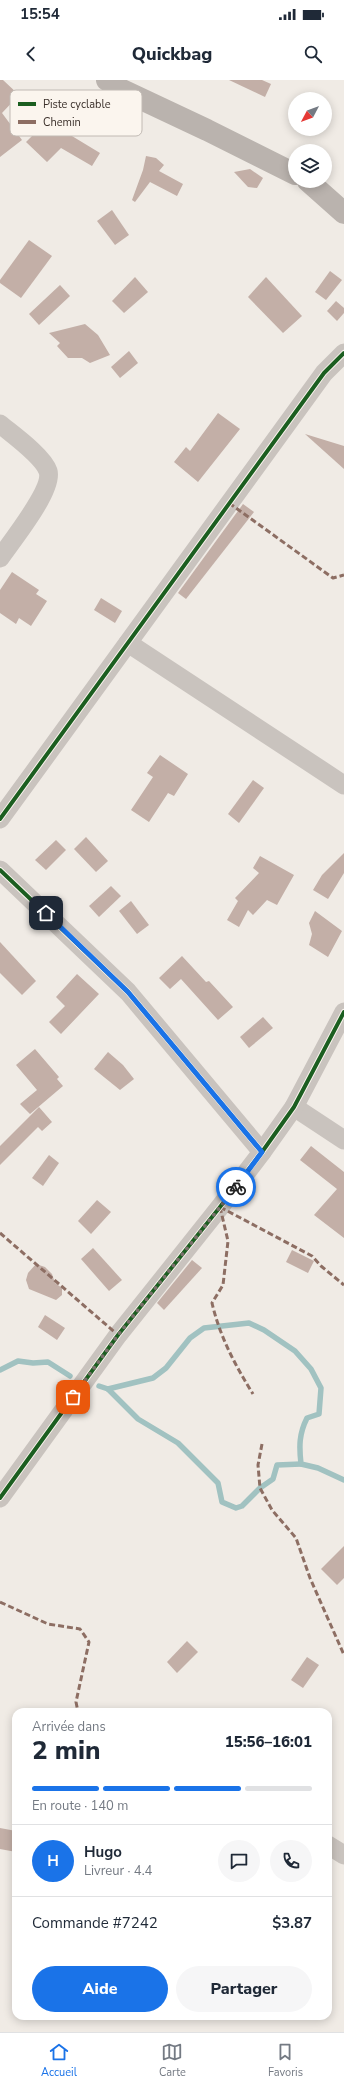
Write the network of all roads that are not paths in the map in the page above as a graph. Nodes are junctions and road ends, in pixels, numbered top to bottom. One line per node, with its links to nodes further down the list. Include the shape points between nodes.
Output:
1 (107, 80): 2 (street)
2 (122, 90)
3 (142, 99): 4 (street)
4 (288, 170)
5 (316, 188): 6 (street)
6 (344, 213)
7 (344, 353): 10 (street, via 324,372)
8 (0, 424): 9 (street, via 40,460 48,471 49,482 34,510)
9 (0, 558)
10 (128, 643): 11 (street); 12 (street)
11 (344, 784)
12 (0, 819)
13 (0, 870): 17 (street, via 128,992)
14 (344, 1012): 15 (street)
15 (294, 1107): 16 (street); 17 (street)
16 (344, 1140)
17 (262, 1152): 18 (street, via 118,1335)
18 (0, 1498)
19 (332, 1848): 20 (street)
20 (344, 1855)

